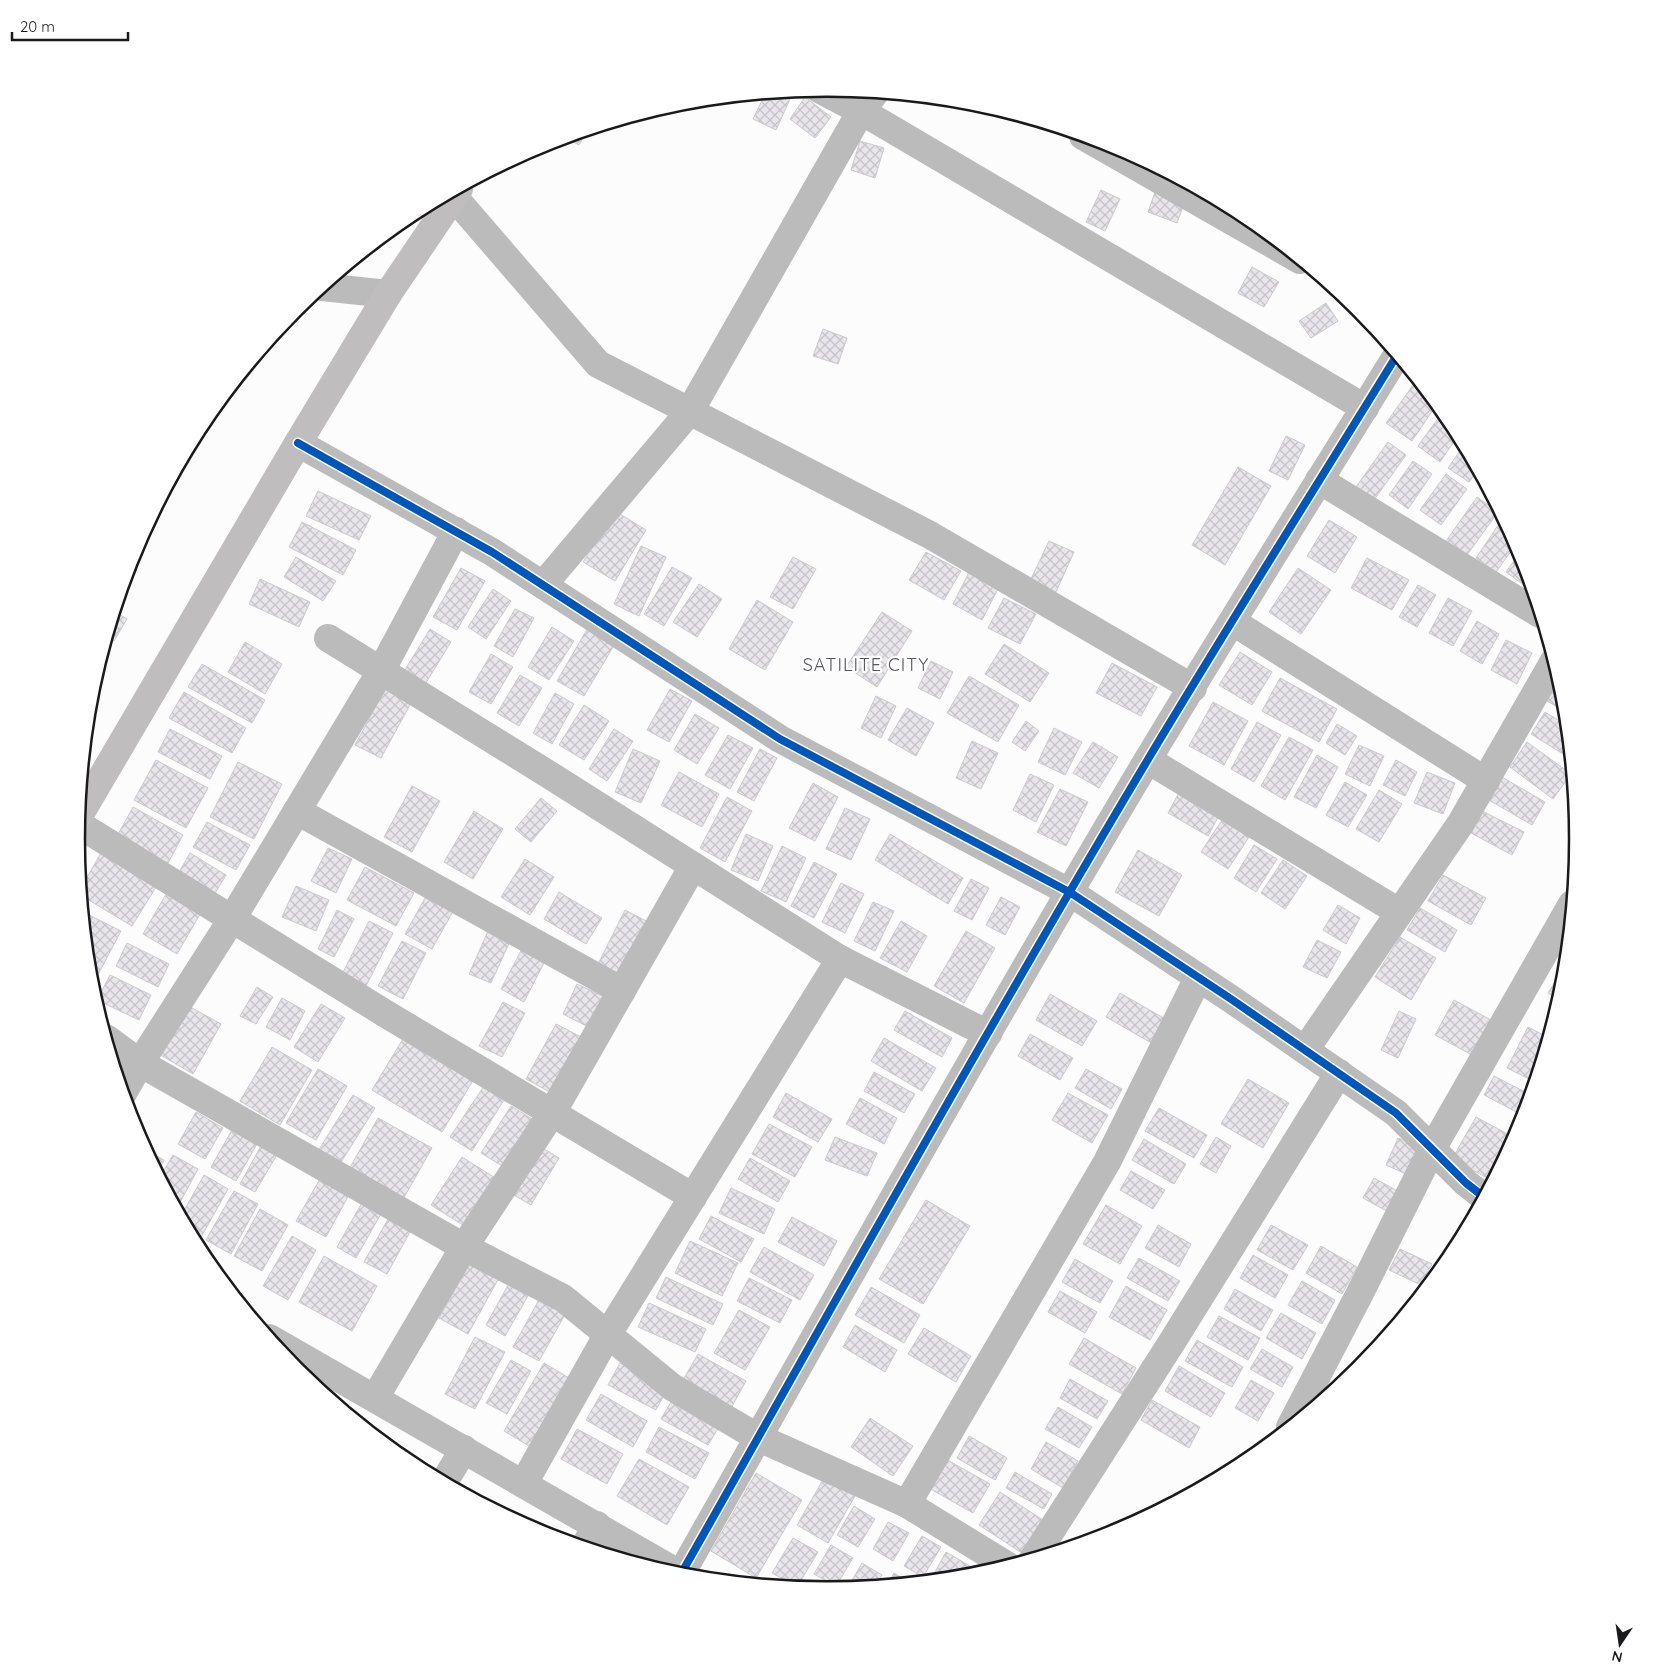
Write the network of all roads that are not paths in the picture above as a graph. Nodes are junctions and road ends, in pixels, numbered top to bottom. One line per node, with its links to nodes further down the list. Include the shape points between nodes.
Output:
1 (853, 98): 2 (street)
2 (868, 102): 10 (street); 11 (street)
3 (1124, 160): 6 (street)
4 (455, 197): 11 (street, via 598,364)
5 (449, 201): 8 (main road)
6 (1269, 242)
7 (330, 288): 8 (street)
8 (388, 294): 12 (main road)
9 (1394, 360): 10 (street)
10 (1365, 408): 13 (street)
11 (690, 411): 15 (street); 21 (street, via 930,535)
12 (298, 443): 14 (street); 24 (main road)
13 (1319, 480): 16 (street); 17 (street)
14 (456, 532): 15 (street); 20 (street)
15 (543, 584): 28 (street, via 780,739)
16 (1534, 610)
17 (1233, 622): 21 (street); 23 (street)
18 (328, 638): 20 (street)
19 (1550, 668): 23 (street)
20 (381, 670): 25 (street); 27 (street)
21 (1192, 688): 22 (street)
22 (1148, 760): 28 (street); 29 (street)
23 (1486, 781): 29 (street, via 1462,823)
24 (86, 803)
25 (297, 811): 31 (street); 34 (street)
26 (85, 829): 31 (street)
27 (692, 866): 32 (street); 34 (street)
28 (1071, 893): 33 (street); 35 (street)
29 (1399, 912): 37 (street)
30 (1566, 915): 42 (street)
31 (232, 919): 38 (street); 41 (street)
32 (840, 959): 35 (street); 44 (street)
33 (1198, 978): 37 (street); 54 (street, via 1107,1162)
34 (622, 991): 41 (street)
35 (988, 1034): 50 (street)
36 (114, 1044): 38 (street)
37 (1305, 1050): 39 (street)
38 (140, 1063): 40 (street); 45 (street)
39 (1339, 1073): 42 (street, via 1396,1113); 56 (street)
40 (127, 1086)
41 (552, 1113): 44 (street); 45 (street)
42 (1432, 1149): 43 (street); 49 (street)
43 (1480, 1194)
44 (692, 1197): 46 (street)
45 (464, 1247): 46 (street, via 563,1298); 48 (street)
46 (608, 1334): 50 (street, via 672,1387); 53 (street)
47 (305, 1367): 48 (street)
48 (375, 1398): 51 (street)
49 (1296, 1416)
50 (759, 1438): 54 (street); 59 (street)
51 (464, 1449): 52 (street); 53 (street)
52 (447, 1477)
53 (524, 1483): 55 (street)
54 (907, 1504): 58 (street)
55 (591, 1536): 57 (street)
56 (1037, 1552)
57 (644, 1559)
58 (1001, 1561)
59 (687, 1569)

